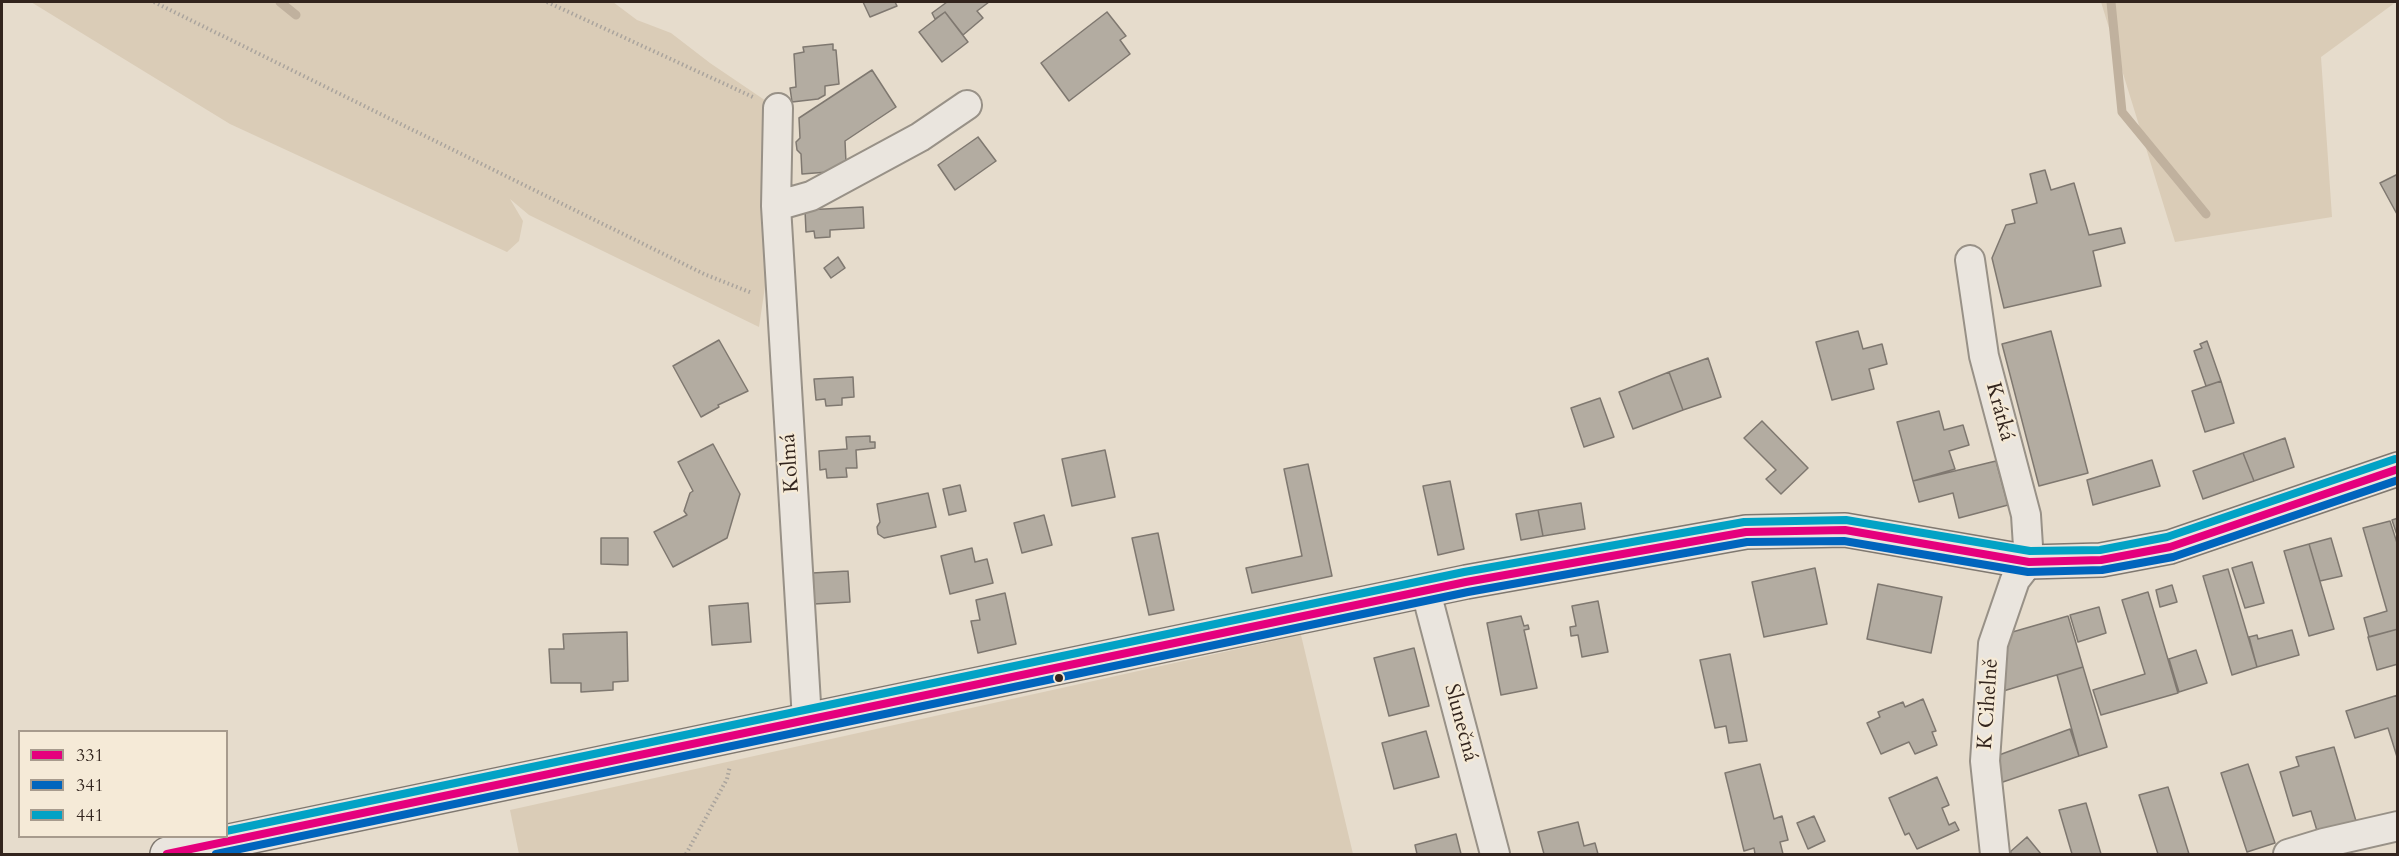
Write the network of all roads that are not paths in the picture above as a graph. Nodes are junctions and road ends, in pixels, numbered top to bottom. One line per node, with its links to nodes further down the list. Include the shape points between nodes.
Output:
1 (967, 105): 3 (street, via 920,137 811,196)
2 (778, 108): 3 (street, Kolmá)
3 (776, 206): 8 (street, Kolmá)
4 (1970, 260): 6 (street, Krátká, via 1984,356 2026,515)
5 (2397, 469): 6 (street, via 2170,547 2102,560)
6 (2029, 562): 7 (street, via 1845,530 1746,532); 12 (street, K Cihelně, via 2015,580 1993,644 1985,760)
7 (1426, 592): 8 (street); 11 (street, Slunečná)
8 (807, 720): 10 (street)
9 (2397, 826): 13 (street)
10 (167, 855)
11 (1494, 855)
12 (1995, 855)
13 (2288, 855)

